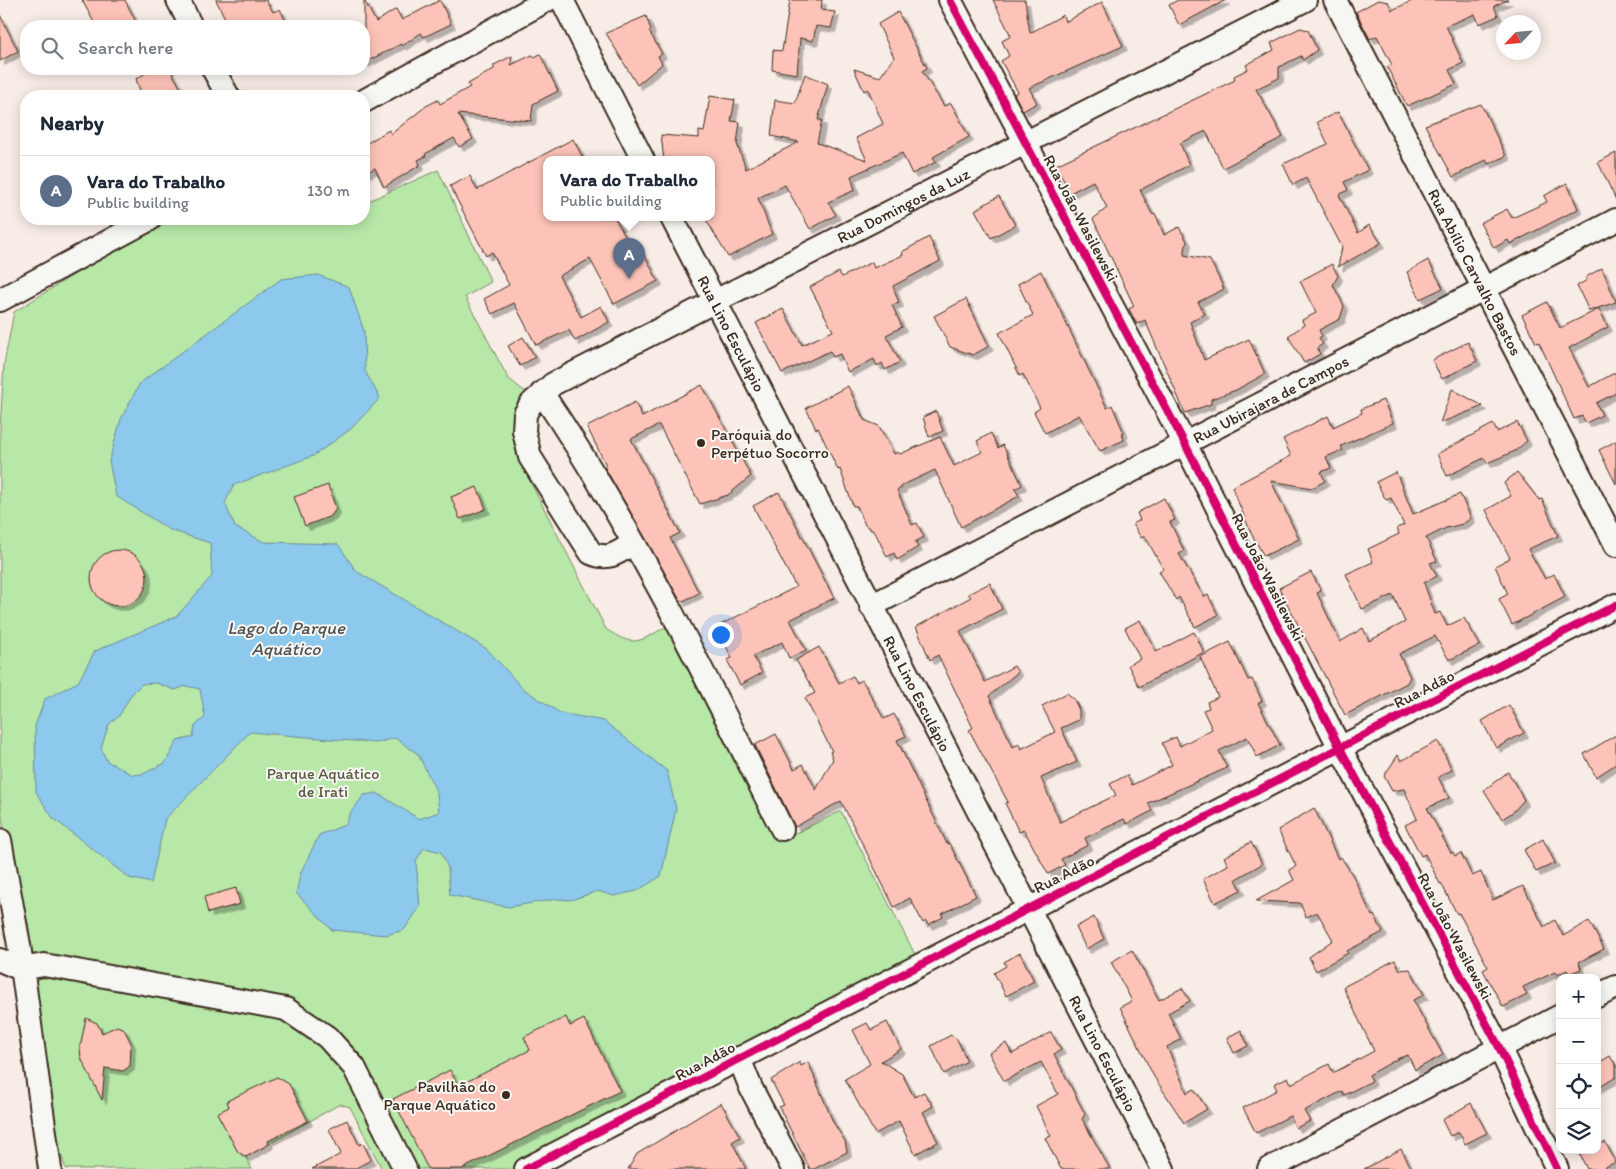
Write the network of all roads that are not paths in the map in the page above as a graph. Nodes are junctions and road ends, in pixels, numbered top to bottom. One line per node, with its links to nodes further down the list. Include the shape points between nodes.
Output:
1 (178, 0): 7 (street)
2 (547, 0): 10 (street)
3 (562, 0): 12 (street)
4 (950, 0): 11 (street, Rua João Wasilewski)
5 (1305, 0): 11 (street, Rua Domingos da Luz)
6 (1335, 0): 16 (street, Rua Abílio Carvalho Bastos)
7 (188, 20)
8 (216, 75): 9 (street)
9 (225, 90)
10 (370, 98)
11 (1025, 143): 18 (street, Rua Domingos da Luz); 20 (street, Rua João Wasilewski)
12 (641, 156)
13 (1616, 220): 16 (street, Rua Ubirajara de Campos)
14 (673, 221): 18 (street, Rua Lino Esculápio)
15 (139, 225): 17 (street)
16 (1485, 288): 20 (street, Rua Ubirajara de Campos); 22 (street, Rua Abílio Carvalho Bastos)
17 (0, 300)
18 (714, 303): 19 (street, Rua Domingos da Luz, via 553,384); 24 (street, Rua Lino Esculápio)
19 (542, 393): 21 (street, via 575,442); 21 (street, Rua Domingos da Luz, via 525,414 524,431 530,457 591,552 600,557 612,557)
20 (1185, 444): 24 (street, Rua Ubirajara de Campos); 25 (street, Rua João Wasilewski)
21 (633, 543): 26 (street, via 678,621)
22 (1616, 545)
23 (1616, 605): 25 (street, Rua Adão)
24 (872, 606): 28 (street, Rua Lino Esculápio)
25 (1340, 748): 28 (street, Rua Adão); 34 (street, Rua João Wasilewski)
26 (782, 829)
27 (0, 840): 30 (street)
28 (1028, 908): 35 (street, Rua Adão); 40 (street, Rua Lino Esculápio)
29 (0, 960): 30 (street)
30 (21, 969): 36 (street); 37 (street, via 44,965 286,1009 327,1037 354,1067)
31 (1616, 986): 32 (street)
32 (1601, 994)
33 (1556, 1018): 34 (street)
34 (1499, 1047): 41 (street); 42 (street, Rua João Wasilewski)
35 (739, 1058): 38 (street, Rua Adão); 39 (street, via 751,1088)
36 (51, 1164)
37 (405, 1169)
38 (526, 1169)
39 (794, 1169)
40 (1163, 1169)
41 (1269, 1169)
42 (1557, 1169)

